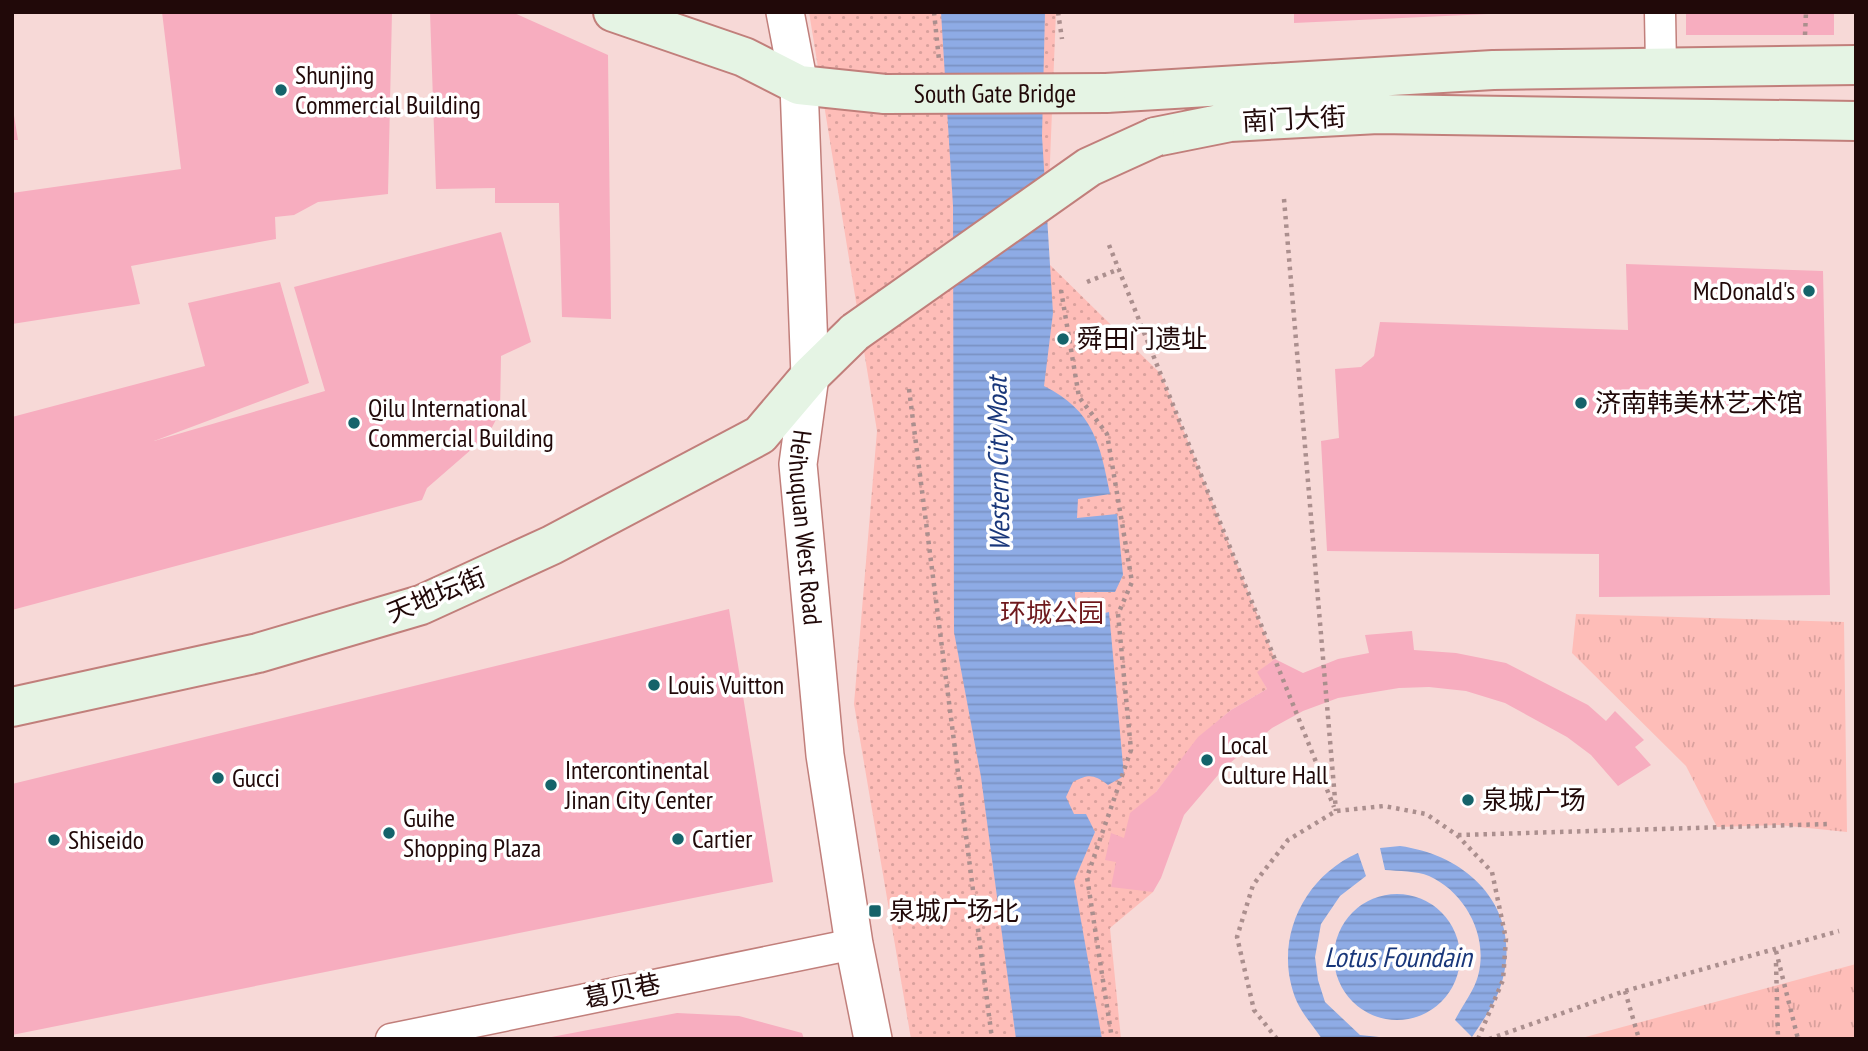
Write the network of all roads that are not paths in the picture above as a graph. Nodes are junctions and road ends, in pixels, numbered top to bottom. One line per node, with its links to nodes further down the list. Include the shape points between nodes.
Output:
1 (613, 12): 6 (main road, via 744,57)
2 (785, 12): 6 (street, Heihuquan West Road)
3 (1660, 12): 5 (street)
4 (1856, 65): 5 (main road, 南门大街)
5 (1661, 68): 7 (main road, 南门大街, via 1493,70)
6 (799, 85): 7 (main road, South Gate Bridge, bridge, via 885,94); 9 (street, Heihuquan West Road)
7 (1106, 93)
8 (1855, 122): 9 (main road, 南门大街, bridge, via 1378,114 1230,122 1155,137 1089,167 855,332)
9 (810, 376): 10 (main road, 天地坛街, via 760,435 552,545 421,606 258,653); 11 (street, Heihuquan West Road, via 798,464 825,755)
10 (12, 707)
11 (854, 944): 12 (street, 葛贝巷); 13 (street, Heihuquan West Road)
12 (391, 1039)
13 (873, 1039)

